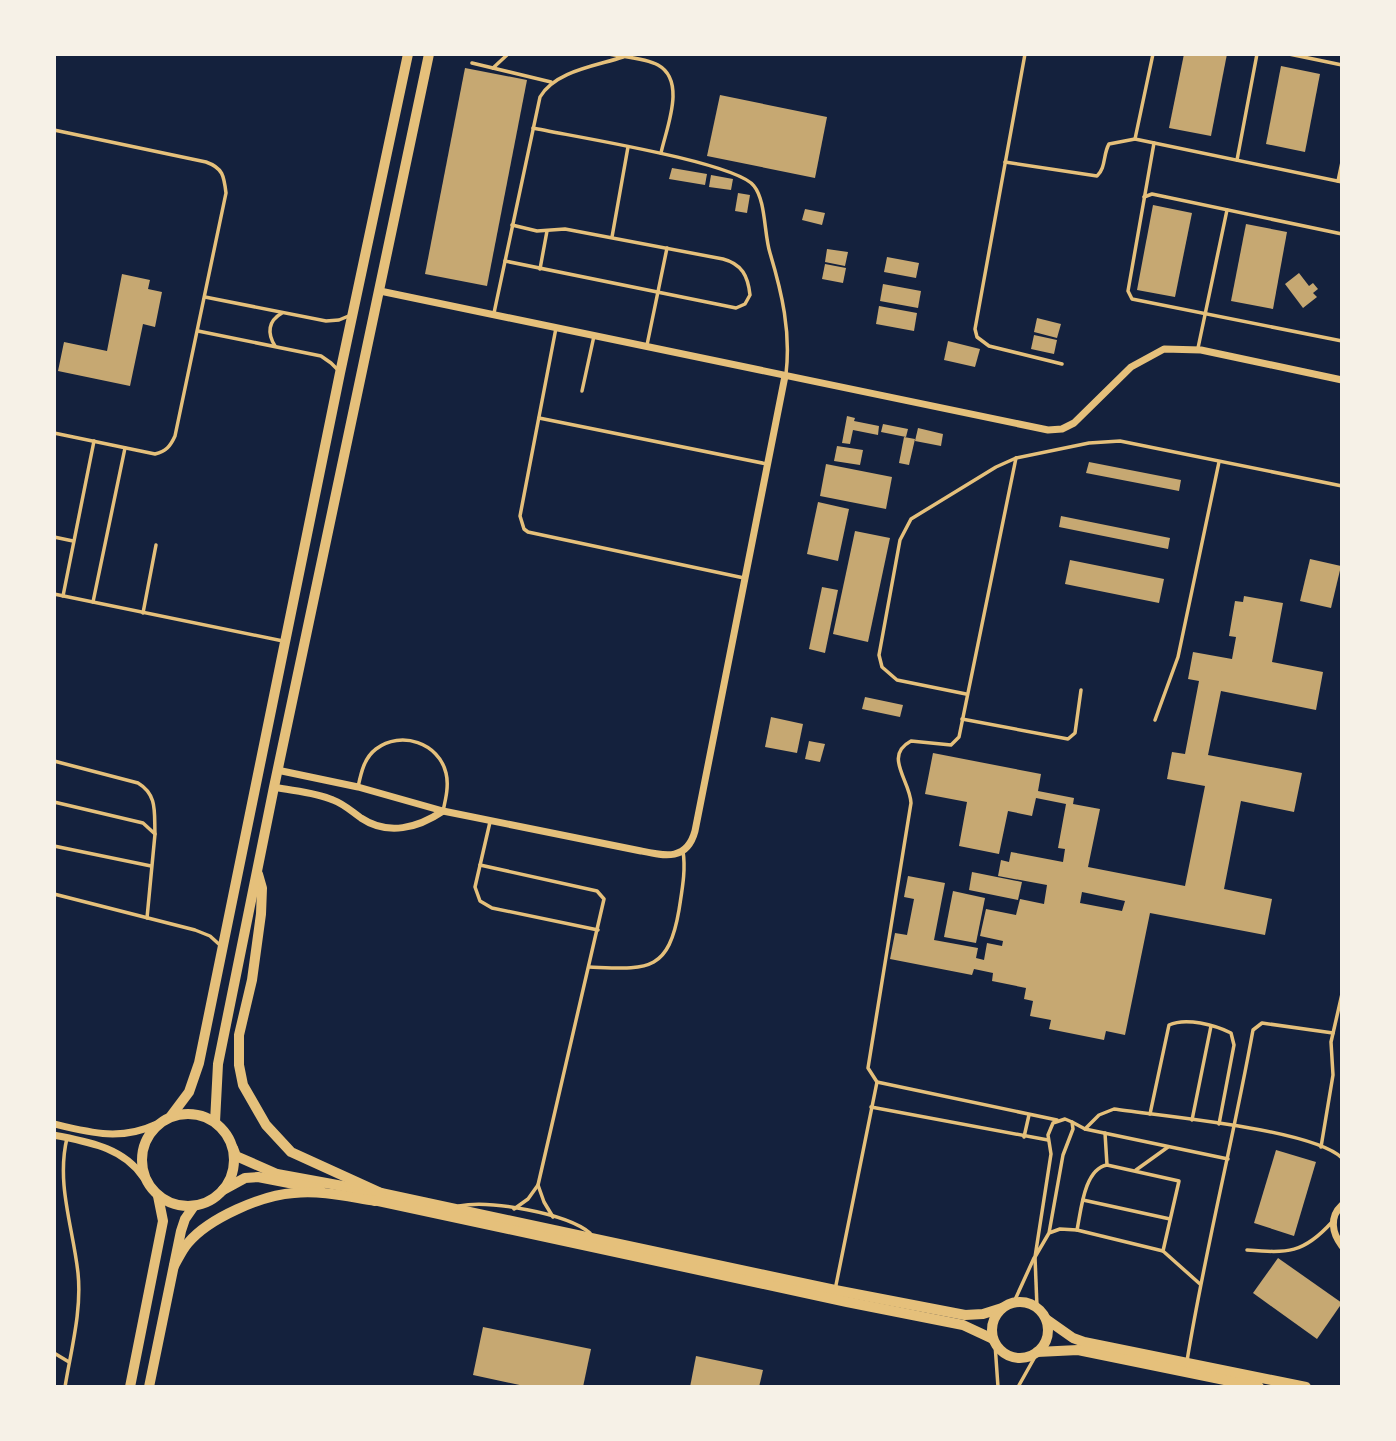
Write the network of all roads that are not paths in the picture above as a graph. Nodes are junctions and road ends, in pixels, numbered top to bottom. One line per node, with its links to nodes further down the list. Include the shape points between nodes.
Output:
1 (408, 54): 37 (main road)
2 (429, 54): 33 (main road)
3 (508, 54): 12 (lane)
4 (609, 54): 9 (lane)
5 (1025, 54): 21 (lane)
6 (1153, 54): 16 (lane)
7 (1257, 54): 20 (lane)
8 (1289, 54): 11 (lane)
9 (623, 57): 13 (lane); 19 (lane, via 658,65 670,78 673,95)
10 (472, 64): 12 (lane)
11 (1342, 65)
12 (493, 68): 13 (lane)
13 (551, 82): 14 (lane, via 540,97)
14 (533, 128): 18 (lane); 26 (lane)
15 (54, 130): 35 (lane, via 217,166 225,179 226,194)
16 (1135, 139): 17 (lane); 21 (lane, via 1109,144 1097,176)
17 (1154, 143): 20 (lane); 24 (lane)
18 (628, 147): 19 (lane); 29 (lane)
19 (661, 153): 49 (lane, via 740,174 755,187 785,317 789,352)
20 (1237, 160): 23 (lane)
21 (1005, 162): 47 (lane, via 977,337 989,346)
22 (1342, 162): 23 (lane)
23 (1340, 182)
24 (1144, 197): 25 (lane, via 1152,194); 38 (lane, via 1128,291 1132,299)
25 (1227, 210): 28 (lane); 38 (lane)
26 (512, 225): 27 (lane); 31 (lane)
27 (547, 231): 29 (lane, via 565,229); 32 (lane)
28 (1342, 234)
29 (612, 237): 30 (lane)
30 (667, 248): 34 (lane); 34 (lane, via 735,263 744,272 750,295 746,304 736,308)
31 (505, 261): 32 (lane); 39 (lane)
32 (540, 269): 34 (lane)
33 (380, 291): 39 (street); 74 (main road)
34 (658, 293): 45 (lane)
35 (205, 297): 36 (lane); 41 (lane)
36 (287, 313): 37 (lane, via 326,321); 44 (lane, via 274,318 270,327)
37 (353, 314): 48 (main road)
38 (1206, 314): 43 (lane); 46 (lane)
39 (494, 315): 40 (street)
40 (556, 328): 42 (street); 52 (lane)
41 (197, 331): 44 (lane); 55 (lane, via 171,446 155,454)
42 (594, 336): 45 (street); 51 (lane)
43 (1342, 341)
44 (275, 346): 48 (lane, via 321,356)
45 (647, 347): 49 (street)
46 (1197, 350): 49 (street, via 1164,349 1131,367 1074,423 1055,430); 50 (street)
47 (1062, 364)
48 (340, 373): 68 (main road)
49 (785, 376): 58 (street)
50 (1342, 380)
51 (582, 391)
52 (538, 418): 58 (lane); 63 (lane, via 520,516 524,530)
53 (54, 433): 54 (lane)
54 (94, 441): 55 (lane); 61 (lane)
55 (125, 448): 66 (lane)
56 (1016, 458): 57 (lane, via 1110,441); 70 (lane); 70 (lane, via 917,514 900,540 879,655 882,667 897,680)
57 (1219, 462): 59 (lane); 72 (lane, via 1178,657)
58 (769, 465): 63 (street)
59 (1342, 486)
60 (55, 538): 61 (lane)
61 (74, 541): 65 (lane)
62 (156, 545): 67 (lane)
63 (746, 578): 82 (street, via 695,831)
64 (54, 594): 65 (lane)
65 (63, 596): 66 (lane)
66 (93, 602): 67 (lane)
67 (142, 613): 68 (lane)
68 (285, 642): 89 (main road)
69 (1081, 690): 71 (lane, via 1075,733 1068,739)
70 (967, 694): 71 (lane)
71 (962, 719): 94 (lane, via 955,743 911,741 898,753 911,803 868,1068)
72 (1155, 720)
73 (54, 761): 80 (lane, via 147,789 154,797)
74 (277, 770): 75 (main road); 76 (street)
75 (274, 787): 78 (street, via 326,797 363,819 390,828 419,825); 85 (main road)
76 (358, 787): 78 (street); 78 (lane, via 367,759 377,748 404,739 417,742 440,758 446,771)
77 (54, 802): 80 (lane, via 143,823)
78 (443, 811): 79 (street)
79 (491, 820): 82 (street, via 659,855); 83 (lane)
80 (155, 834): 84 (lane)
81 (54, 846): 84 (lane)
82 (683, 851): 90 (lane, via 683,886 668,950 639,968)
83 (480, 865): 88 (lane, via 475,887 485,906); 88 (lane, via 599,892 604,902)
84 (152, 867): 87 (lane)
85 (257, 869): 101 (main road, via 218,1064); 124 (main road, via 261,914 239,1035 243,1085 266,1125 291,1152)
86 (54, 894): 87 (lane)
87 (147, 918): 89 (lane, via 203,933)
88 (598, 930): 90 (lane)
89 (223, 947): 98 (main road, via 199,1063 189,1092)
90 (589, 967): 121 (lane)
91 (1342, 994): 93 (lane)
92 (1211, 1026): 96 (lane, via 1169,1025); 100 (lane); 105 (lane, via 1234,1037)
93 (1333, 1034): 106 (lane, via 1271,1023 1256,1026); 114 (lane, via 1333,1075)
94 (877, 1082): 95 (lane); 97 (lane)
95 (871, 1107): 110 (lane); 142 (lane)
96 (1150, 1114): 100 (lane); 107 (lane, via 1114,1109 1099,1115)
97 (1029, 1115): 99 (lane); 110 (lane)
98 (171, 1116): 101 (main road, via 201,1115); 104 (main road)
99 (1057, 1120): 102 (lane); 112 (lane, via 1050,1127)
100 (1192, 1120): 105 (lane)
101 (215, 1122): 115 (main road)
102 (1072, 1122): 107 (lane); 134 (lane)
103 (54, 1124): 104 (street, via 100,1135)
104 (157, 1124): 120 (main road, via 141,1152)
105 (1219, 1124): 106 (lane)
106 (1235, 1126): 114 (lane); 117 (lane)
107 (1085, 1129): 108 (lane)
108 (1105, 1133): 113 (lane); 118 (lane)
109 (54, 1135): 111 (street)
110 (1024, 1137): 112 (lane)
111 (67, 1138): 120 (street, via 113,1151); 150 (lane, via 62,1178 78,1274 78,1309)
112 (1049, 1140): 139 (lane, via 1051,1154)
113 (1169, 1146): 117 (lane); 119 (lane)
114 (1321, 1147): 116 (lane)
115 (233, 1148): 122 (main road, via 234,1167); 124 (main road, via 236,1156 277,1174)
116 (1342, 1158)
117 (1228, 1159): 141 (lane)
118 (1107, 1165): 119 (lane); 125 (lane, via 1096,1169)
119 (1136, 1170): 131 (lane, via 1179,1181)
120 (144, 1177): 123 (main road)
121 (538, 1185): 129 (lane); 130 (lane)
122 (223, 1190): 124 (main road, via 245,1178 258,1177); 127 (main road)
123 (158, 1196): 127 (main road); 153 (main road, via 163,1221)
124 (378, 1197): 128 (main road); 140 (main road, via 293,1193 255,1203 235,1210 188,1242); 147 (main road, via 963,1325)
125 (1083, 1199): 131 (lane); 133 (lane)
126 (1342, 1205): 132 (street)
127 (194, 1206): 140 (main road, via 185,1219)
128 (447, 1208): 129 (lane, via 475,1204); 135 (main road)
129 (514, 1209): 130 (lane)
130 (553, 1217): 135 (lane, via 578,1225)
131 (1170, 1219): 138 (lane)
132 (1333, 1221): 136 (street); 137 (lane, via 1301,1247 1281,1252)
133 (1077, 1230): 134 (lane, via 1060,1228); 138 (lane)
134 (1049, 1233): 139 (lane)
135 (596, 1239): 142 (main road)
136 (1342, 1246)
137 (1247, 1250)
138 (1163, 1251): 141 (lane)
139 (1035, 1256): 143 (lane); 144 (lane)
140 (174, 1266): 154 (main road)
141 (1199, 1284): 151 (lane)
142 (835, 1290): 145 (main road, via 965,1315)
143 (1014, 1302): 144 (main road); 145 (main road)
144 (1037, 1307): 146 (main road)
145 (1002, 1308): 147 (main road, via 992,1322)
146 (1046, 1319): 149 (main road, via 1046,1340); 151 (main road, via 1084,1342)
147 (994, 1341): 149 (main road, via 1014,1357); 155 (lane)
148 (54, 1353): 150 (lane)
149 (1037, 1353): 156 (lane); 157 (main road, via 1078,1350)
150 (69, 1362): 152 (lane)
151 (1186, 1363): 158 (main road)
152 (65, 1387)
153 (130, 1387)
154 (149, 1387)
155 (998, 1387)
156 (1018, 1387)
157 (1259, 1387)
158 (1306, 1387)

